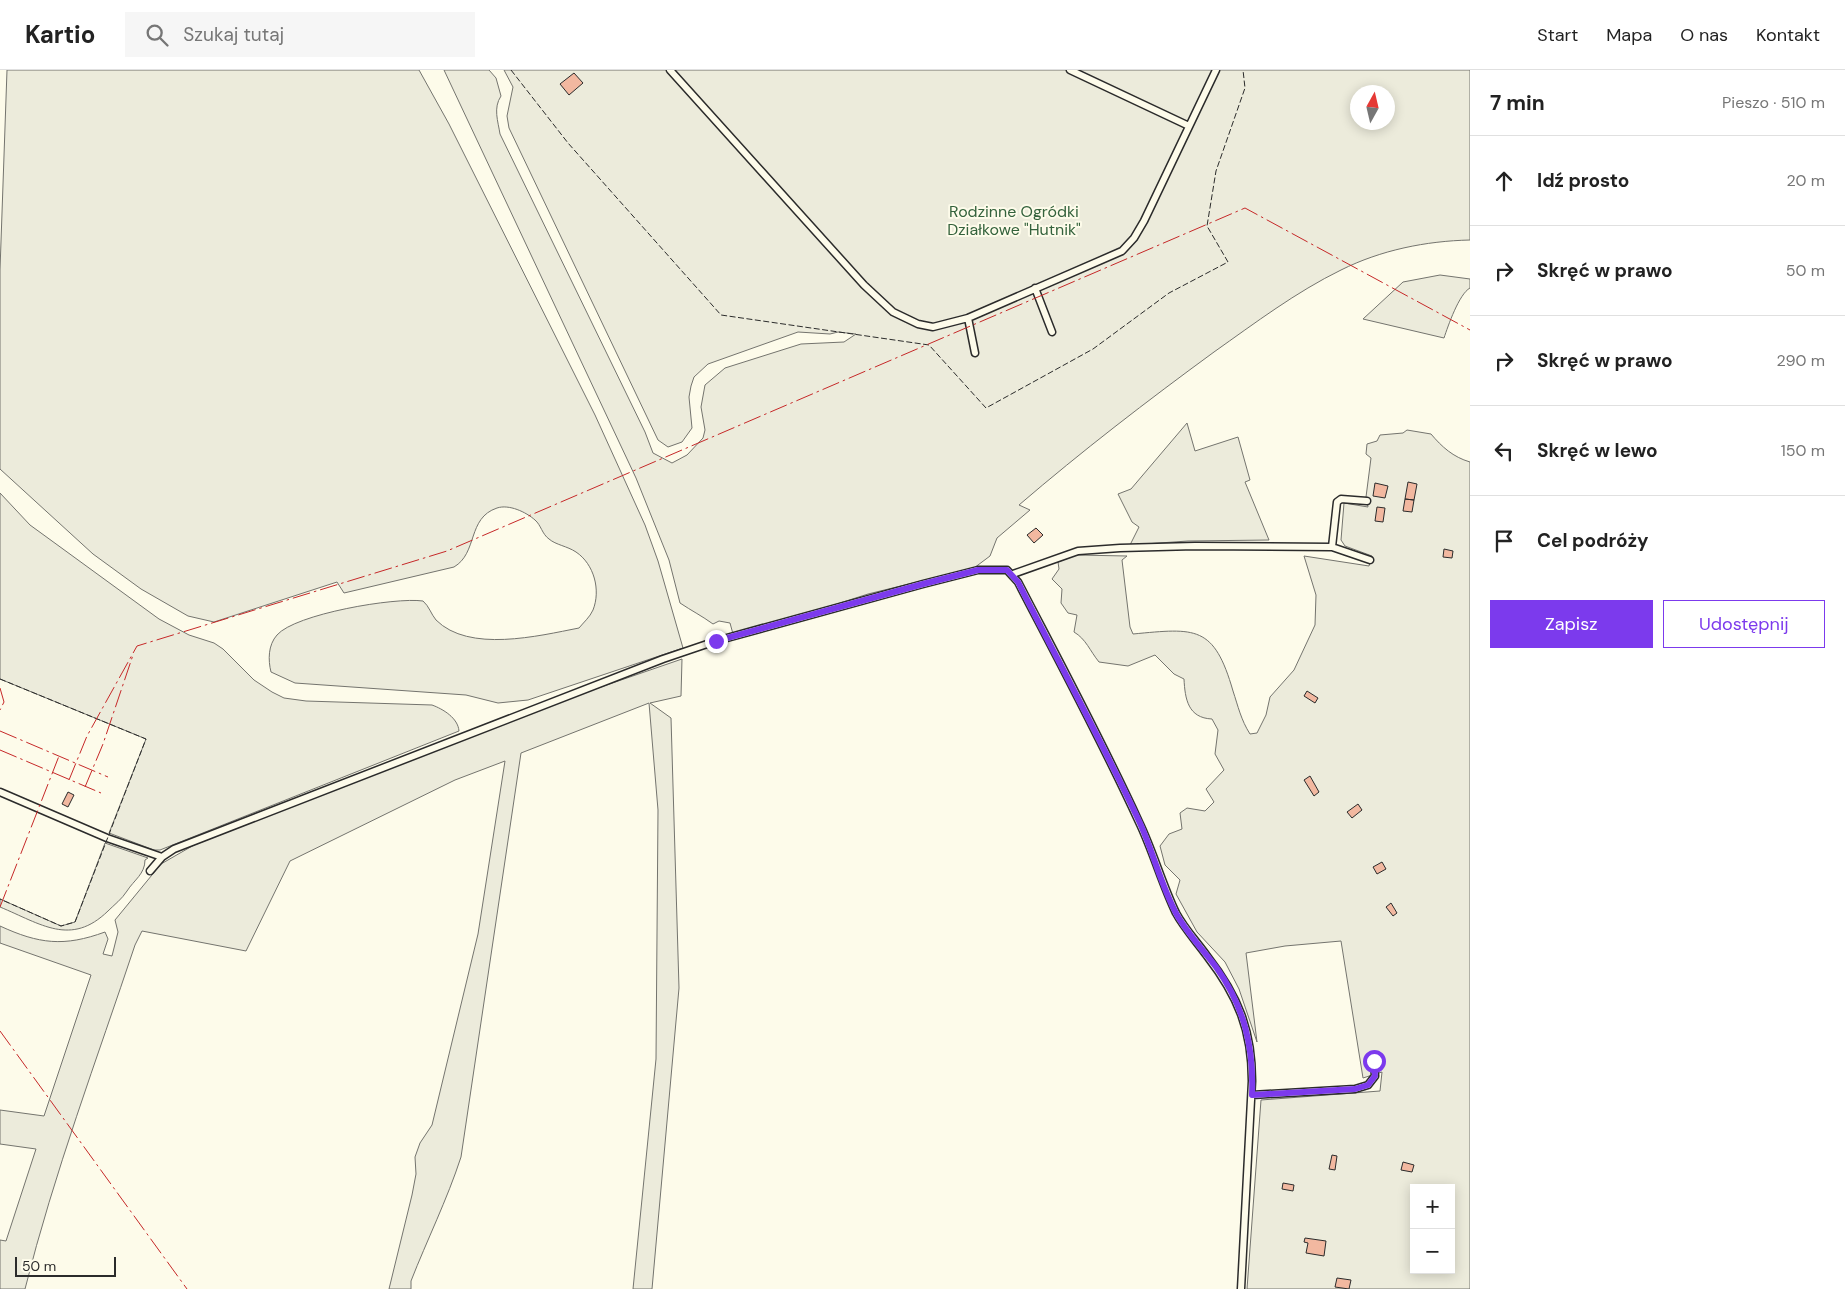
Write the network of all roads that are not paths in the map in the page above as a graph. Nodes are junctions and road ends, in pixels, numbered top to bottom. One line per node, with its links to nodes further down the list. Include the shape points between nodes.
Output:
1 (670, 70): 6 (lane, via 893,312 933,327)
2 (1070, 70): 4 (lane)
3 (1216, 70): 4 (lane)
4 (1189, 126): 5 (lane, via 1144,221 1122,251)
5 (1035, 288): 6 (lane); 7 (lane)
6 (968, 318): 8 (lane)
7 (1052, 332)
8 (975, 353)
9 (1367, 501): 10 (lane, via 1341,499 1337,502)
10 (1332, 547): 11 (lane); 12 (lane, via 1092,549 1060,556)
11 (1370, 560)
12 (1013, 574): 14 (lane, via 996,568 978,570 698,647 174,849); 17 (lane, via 1140,822 1178,916 1217,969 1238,1006 1251,1050)
13 (0, 792): 14 (lane, via 107,838)
14 (162, 857): 15 (lane)
15 (150, 871)
16 (1374, 1061): 17 (lane, via 1375,1076 1368,1085 1355,1089)
17 (1252, 1095): 18 (lane)
18 (1241, 1289)

